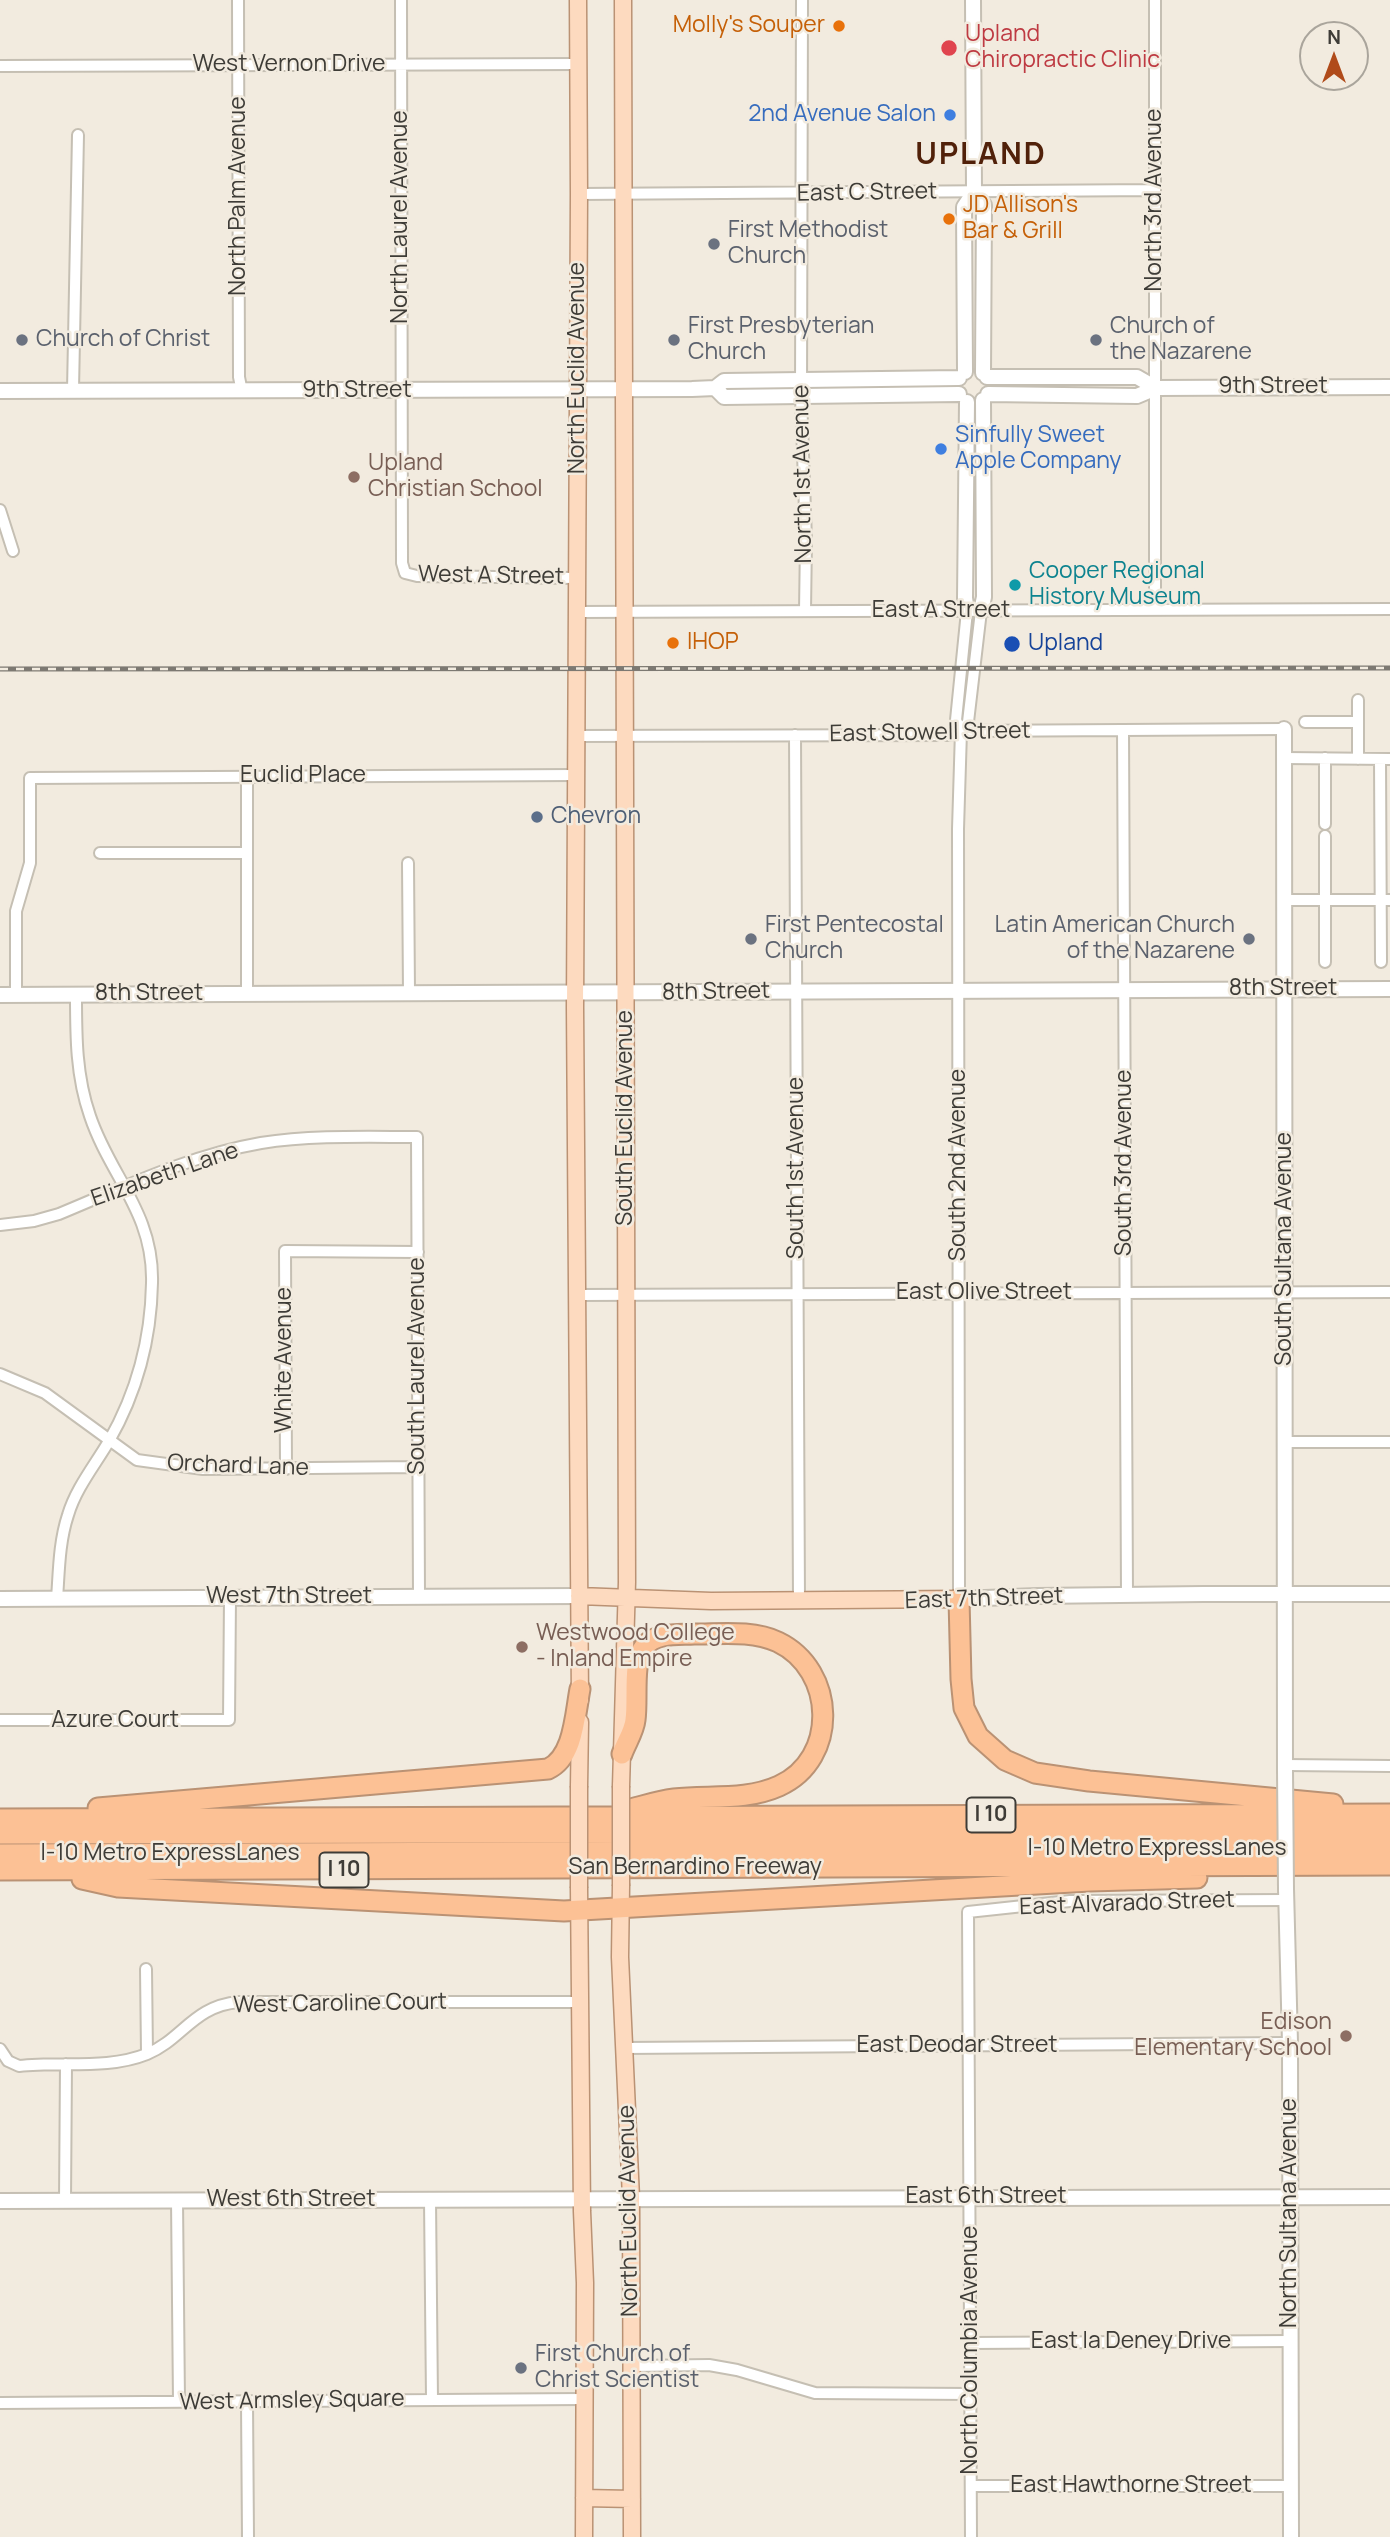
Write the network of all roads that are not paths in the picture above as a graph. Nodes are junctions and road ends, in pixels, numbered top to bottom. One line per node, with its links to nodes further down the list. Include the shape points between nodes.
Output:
1 (238, 0): 9 (street, North Palm Avenue)
2 (401, 0): 10 (street, North Laurel Avenue)
3 (578, 0): 8 (main road, North Euclid Avenue)
4 (623, 0): 16 (main road, North Euclid Avenue)
5 (802, 0): 17 (street, North 1st Avenue)
6 (973, 0): 14 (street)
7 (1155, 0): 13 (street, North 3rd Avenue)
8 (578, 64): 10 (street, West Vernon Drive); 15 (main road, North Euclid Avenue)
9 (239, 65): 10 (street, West Vernon Drive); 11 (street, West Vernon Drive); 29 (street, North Palm Avenue)
10 (401, 65): 28 (street, North Laurel Avenue)
11 (0, 66)
12 (78, 135): 25 (street)
13 (1155, 190): 14 (street, East C Street); 23 (street, North 3rd Avenue)
14 (974, 192): 17 (street, East C Street); 18 (street, via 964,207); 19 (street, via 984,205)
15 (579, 194): 16 (street, East C Street); 26 (main road, North Euclid Avenue)
16 (623, 194): 17 (street, East C Street); 24 (main road, North Euclid Avenue)
17 (803, 194): 20 (street, North 1st Avenue)
18 (962, 375): 19 (street, via 976,370); 20 (street, 9th Street); 32 (street, via 957,386)
19 (985, 375): 23 (street, 9th Street, via 1137,377); 31 (street, via 990,387)
20 (801, 380): 22 (street, 9th Street, via 724,381); 30 (street, North 1st Avenue)
21 (1390, 387): 23 (street, 9th Street)
22 (715, 388): 24 (street, 9th Street); 30 (street, 9th Street, via 724,397)
23 (1156, 388): 31 (street, 9th Street, via 1138,396); 38 (street, North 3rd Avenue)
24 (624, 389): 26 (street, 9th Street); 42 (main road, North Euclid Avenue)
25 (74, 390): 27 (street, 9th Street); 29 (street, 9th Street)
26 (578, 390): 28 (street, 9th Street); 36 (main road, North Euclid Avenue)
27 (0, 391)
28 (401, 391): 29 (street, 9th Street); 35 (street, North Laurel Avenue)
29 (242, 392)
30 (801, 396): 32 (street, 9th Street); 39 (street, North 1st Avenue)
31 (985, 397): 32 (street, via 975,403); 40 (street, via 985,597)
32 (963, 398): 40 (street, via 965,598)
33 (0, 510): 34 (street)
34 (13, 551)
35 (405, 573): 36 (street, West A Street)
36 (576, 578): 41 (main road, North Euclid Avenue)
37 (1390, 609): 38 (street, East A Street)
38 (1155, 610): 40 (street, East A Street)
39 (805, 611): 40 (street, East A Street); 42 (street, East A Street)
40 (974, 611): 48 (street, South 2nd Avenue, via 956,720)
41 (576, 612): 42 (street, East A Street); 50 (main road, North Euclid Avenue)
42 (626, 612): 51 (main road, North Euclid Avenue)
43 (1359, 700): 45 (street)
44 (1306, 722): 45 (street)
45 (1359, 722): 54 (street)
46 (1284, 729): 47 (street, East Stowell Street); 52 (street, South Sultana Avenue)
47 (1123, 730): 48 (street, East Stowell Street); 68 (street, South 3rd Avenue)
48 (961, 731): 49 (street, East Stowell Street, via 949,735); 70 (street, South 2nd Avenue)
49 (795, 735): 51 (street, East Stowell Street); 69 (street, South 1st Avenue)
50 (575, 736): 51 (street, East Stowell Street); 56 (main road)
51 (626, 736): 74 (main road, South Euclid Avenue)
52 (1284, 758): 53 (street); 61 (street, South Sultana Avenue)
53 (1325, 758): 54 (street); 62 (street)
54 (1358, 759): 55 (street)
55 (1385, 759): 63 (street)
56 (575, 775): 57 (street, Euclid Place); 73 (main road)
57 (247, 777): 59 (street); 76 (street, Euclid Place, via 30,778 30,863 16,911)
58 (100, 853): 59 (street)
59 (247, 853): 71 (street)
60 (408, 863): 72 (street)
61 (1285, 900): 62 (street); 66 (street, South Sultana Avenue)
62 (1326, 900): 63 (street); 64 (street)
63 (1385, 900): 65 (street)
64 (1325, 962)
65 (1381, 962)
66 (1285, 989): 67 (street, 8th Street); 68 (street, 8th Street); 82 (street, South Sultana Avenue)
67 (1390, 989)
68 (1124, 990): 70 (street, 8th Street); 84 (street, South 3rd Avenue)
69 (796, 991): 70 (street, 8th Street); 74 (street, 8th Street); 86 (street, South 1st Avenue)
70 (958, 992): 87 (street, South 2nd Avenue)
71 (247, 993): 72 (street, 8th Street); 77 (street, 8th Street)
72 (410, 993): 73 (street, 8th Street)
73 (575, 993): 74 (street, 8th Street); 88 (main road)
74 (627, 993): 85 (main road, South Euclid Avenue)
75 (0, 995): 76 (street, 8th Street)
76 (16, 995): 77 (street, 8th Street)
77 (75, 995): 79 (street, via 76,1052 90,1116)
78 (417, 1137): 79 (street, Elizabeth Lane, via 261,1143 202,1157); 81 (street, South Laurel Avenue)
79 (126, 1186): 80 (street, Elizabeth Lane, via 58,1214); 90 (street, via 146,1233 152,1279 150,1324 128,1405)
80 (0, 1225)
81 (418, 1252): 93 (street, South Laurel Avenue); 94 (street, White Avenue, via 285,1251)
82 (1285, 1292): 83 (street, East Olive Street); 84 (street, East Olive Street); 92 (street, South Sultana Avenue)
83 (1390, 1292)
84 (1126, 1293): 87 (street, East Olive Street); 97 (street, South 3rd Avenue)
85 (625, 1294): 86 (street, East Olive Street); 88 (street, East Olive Street); 103 (main road, South Euclid Avenue)
86 (797, 1294): 87 (street, East Olive Street); 105 (street, South 1st Avenue)
87 (959, 1294): 104 (street, South 2nd Avenue)
88 (578, 1295): 99 (main road, North Euclid Avenue)
89 (0, 1374): 90 (street, Orchard Lane, via 45,1393)
90 (109, 1441): 94 (street, Orchard Lane, via 137,1460 167,1466); 102 (street, via 68,1513)
91 (1390, 1441): 92 (street)
92 (1285, 1442): 95 (street, South Sultana Avenue)
93 (418, 1467): 94 (street, Orchard Lane); 98 (street, South Laurel Avenue)
94 (286, 1469)
95 (1285, 1594): 96 (street, East 7th Street); 97 (street, East 7th Street); 110 (street, South Sultana Avenue)
96 (1390, 1594)
97 (1127, 1595): 104 (street, East 7th Street)
98 (419, 1596): 99 (street, West 7th Street); 100 (street, West 7th Street)
99 (579, 1596): 103 (main road, East 7th Street); 106 (main road, North Euclid Avenue)
100 (230, 1597): 102 (street, West 7th Street); 107 (street, Azure Court, via 229,1720)
101 (0, 1599): 102 (street, West 7th Street)
102 (57, 1599)
103 (626, 1599): 105 (main road, East 7th Street); 108 (main road, South Euclid Avenue)
104 (959, 1599): 105 (main road, East 7th Street); 111 (highway, via 964,1708 978,1736 1015,1766 1045,1775 1129,1786)
105 (799, 1601)
106 (580, 1689): 113 (highway, via 566,1748 559,1763 548,1769 154,1802); 123 (main road, North Euclid Avenue, bridge)
107 (0, 1720)
108 (622, 1754): 112 (highway, via 635,1723 638,1664 648,1643 661,1637 748,1634 769,1638 798,1655 819,1686 821,1734 808,1764 791,1780 765,1791 673,1799); 122 (main road, North Euclid Avenue, bridge)
109 (1390, 1766): 110 (street)
110 (1285, 1768): 121 (street, South Sultana Avenue, bridge)
111 (1390, 1812): 112 (highway, I 10)
112 (592, 1817): 113 (highway, I 10)
113 (1, 1824): 114 (highway, I-10 Metro ExpressLanes)
114 (1390, 1831)
115 (1390, 1849): 116 (highway, I-10 Metro ExpressLanes)
116 (0, 1854)
117 (1390, 1865): 118 (highway, San Bernardino Freeway / I 10)
118 (1269, 1866): 120 (highway, San Bernardino Freeway / I 10); 122 (highway, via 1207,1877)
119 (0, 1870): 120 (highway, San Bernardino Freeway / I 10)
120 (43, 1870): 123 (highway, via 118,1887)
121 (1286, 1894): 124 (street, East Alvarado Street, via 1070,1901); 127 (street, North Sultana Avenue)
122 (620, 1910): 123 (highway); 129 (main road, North Euclid Avenue)
123 (579, 1911): 126 (main road, North Euclid Avenue)
124 (968, 1912): 128 (street, North Columbia Avenue)
125 (146, 1969): 131 (street)
126 (580, 2002): 131 (street, West Caroline Court, via 233,2003 200,2014); 136 (main road, North Euclid Avenue)
127 (1290, 2043): 128 (street, East Deodar Street); 134 (street, North Sultana Avenue)
128 (969, 2047): 129 (street, East Deodar Street); 133 (street, North Columbia Avenue)
129 (624, 2048): 137 (main road, North Euclid Avenue)
130 (0, 2049): 132 (street, West Caroline Court, via 8,2061 19,2066)
131 (147, 2054): 132 (street, West Caroline Court, via 125,2061)
132 (66, 2064): 141 (street)
133 (971, 2197): 134 (street, East 6th Street); 137 (street, East 6th Street); 143 (street, North Columbia Avenue)
134 (1290, 2197): 135 (street, East 6th Street); 142 (street, North Sultana Avenue)
135 (1390, 2197)
136 (582, 2198): 137 (street, East 6th Street); 139 (street, West 6th Street); 146 (main road, North Euclid Avenue)
137 (631, 2198): 144 (main road, North Euclid Avenue)
138 (177, 2200): 139 (street, West 6th Street); 141 (street, West 6th Street); 148 (street)
139 (430, 2200): 147 (street)
140 (0, 2201): 141 (street, West 6th Street)
141 (65, 2201)
142 (1291, 2342): 143 (street, East la Deney Drive); 152 (street, North Sultana Avenue)
143 (971, 2343): 145 (street, North Columbia Avenue)
144 (631, 2366): 145 (street, via 709,2365 815,2393); 154 (main road, North Euclid Avenue)
145 (971, 2394): 151 (street, North Columbia Avenue)
146 (583, 2399): 147 (street, West Armsley Square); 153 (main road, North Euclid Avenue)
147 (432, 2400): 149 (street, West Armsley Square)
148 (179, 2402): 149 (street, West Armsley Square); 150 (street, West Armsley Square)
149 (247, 2402): 155 (street)
150 (0, 2403)
151 (971, 2486): 152 (street, East Hawthorne Street); 158 (street, North Columbia Avenue)
152 (1291, 2486): 159 (street, North Sultana Avenue)
153 (584, 2498): 154 (main road); 156 (main road, North Euclid Avenue)
154 (632, 2499): 157 (main road, North Euclid Avenue)
155 (248, 2537)
156 (584, 2537)
157 (632, 2537)
158 (971, 2537)
159 (1291, 2537)

